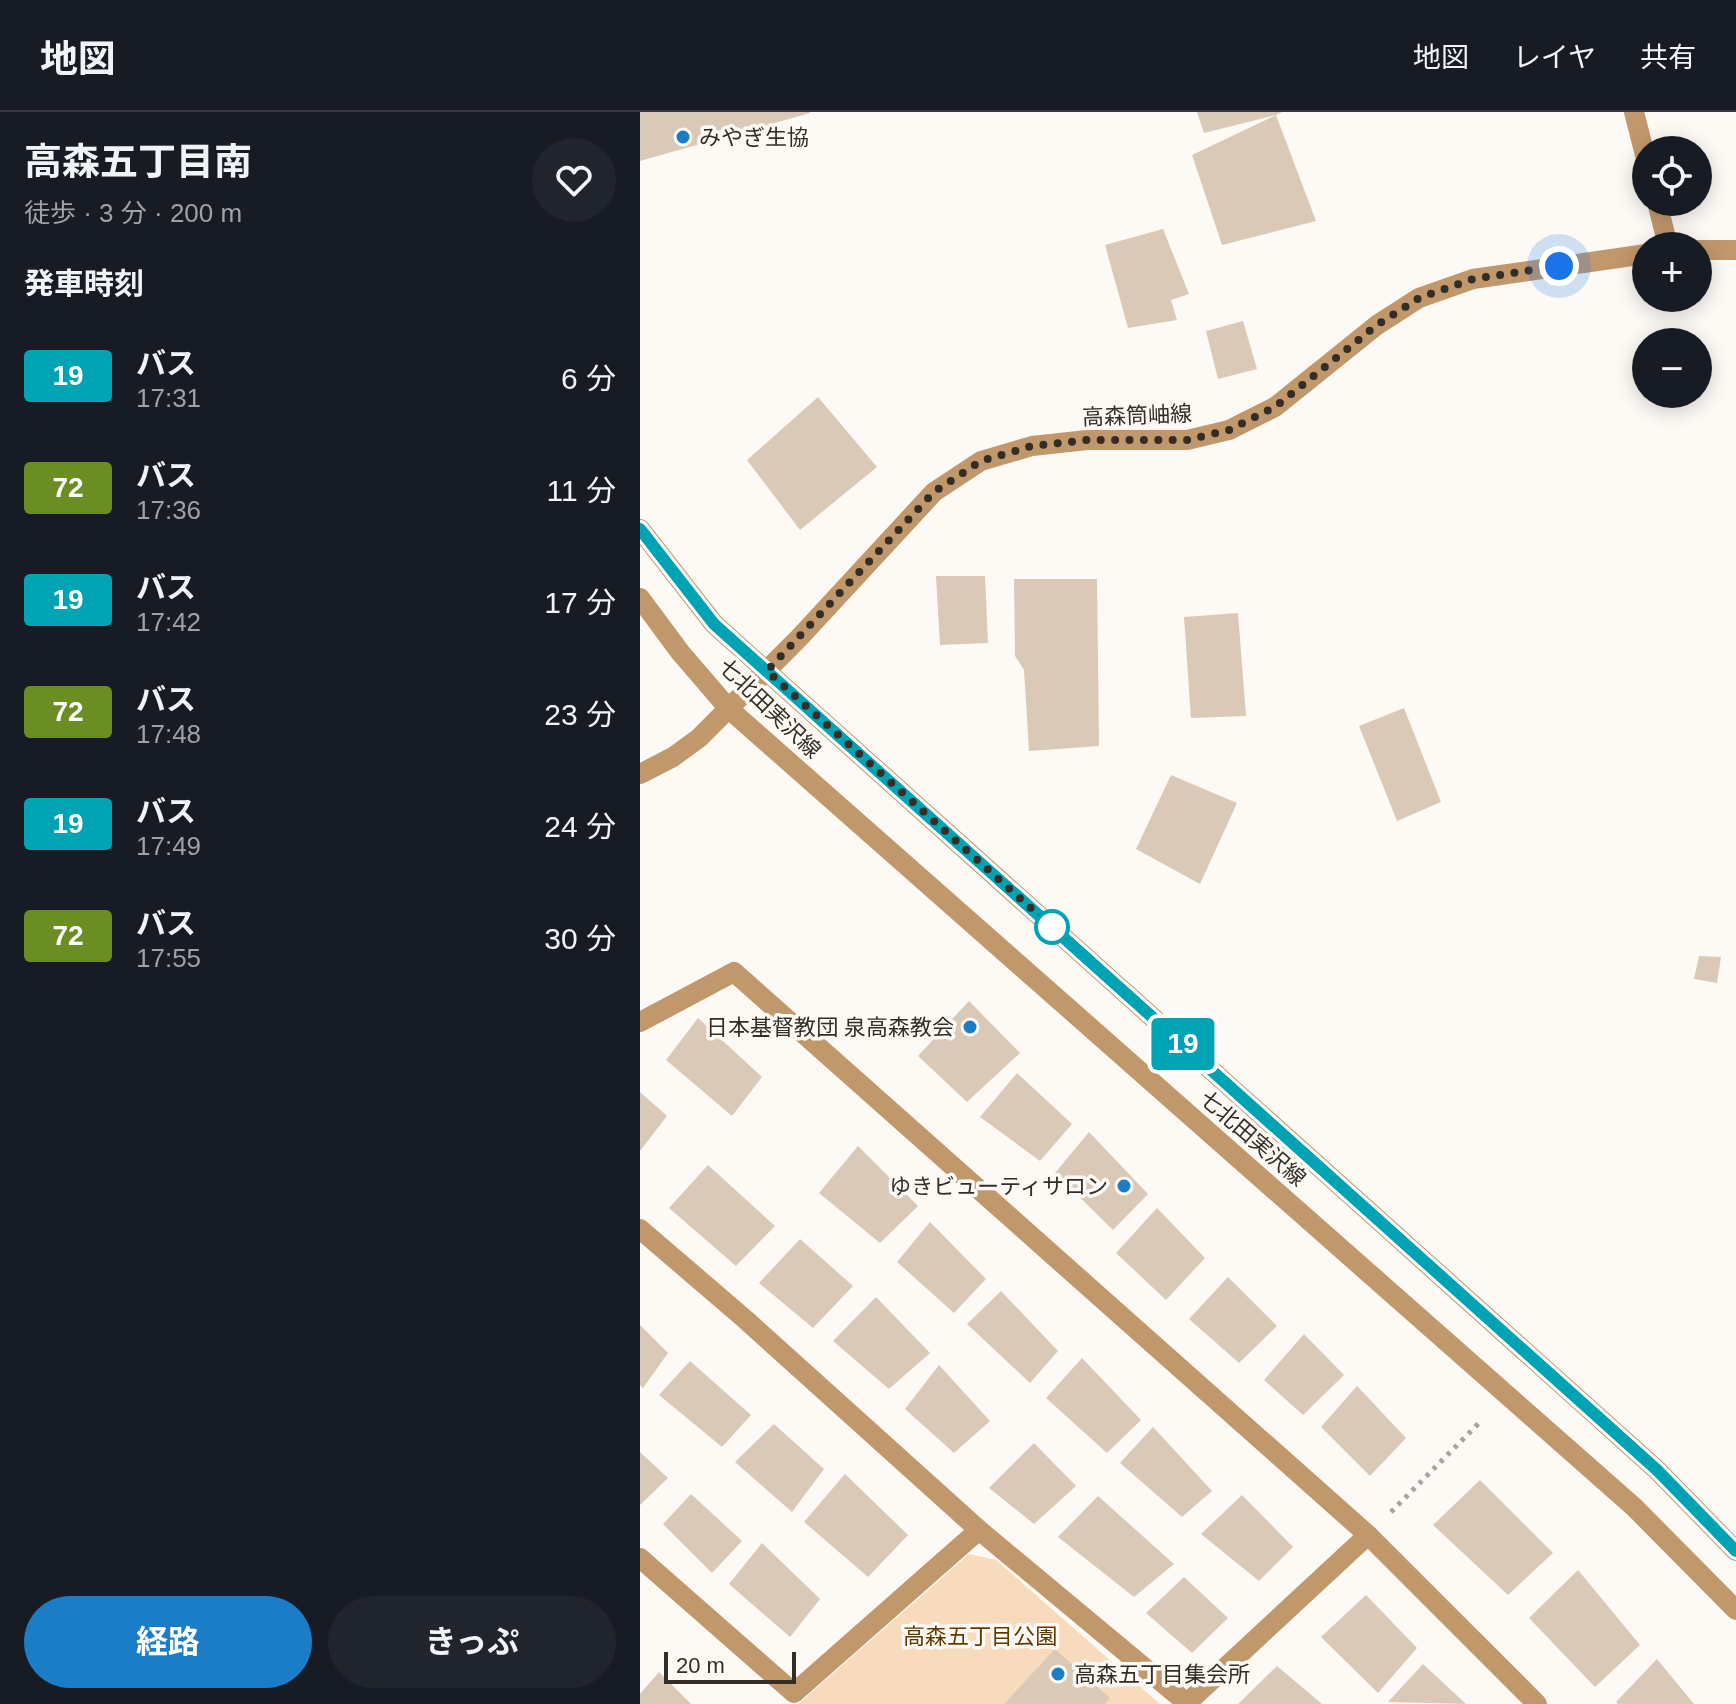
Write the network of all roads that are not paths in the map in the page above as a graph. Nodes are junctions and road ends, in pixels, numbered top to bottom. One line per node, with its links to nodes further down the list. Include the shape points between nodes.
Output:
1 (1634, 112): 2 (street)
2 (1640, 136)
3 (1712, 250): 4 (street)
4 (1736, 250)
5 (1632, 256): 8 (street, 高森筒岫線, via 1473,279 1419,298 1275,407 1229,430 1187,440 1032,446 981,461 934,492)
6 (640, 529): 8 (street, via 714,624)
7 (640, 598): 9 (street, 七北田実沢線)
8 (767, 671): 9 (street, 高森筒岫線); 15 (street, via 1646,1460)
9 (729, 709): 10 (street, 高森筒岫線, via 673,757); 17 (street, 七北田実沢線, via 1623,1497)
10 (640, 774)
11 (640, 1022): 14 (street, via 734,972)
12 (640, 1229): 13 (street)
13 (979, 1530): 16 (street, via 794,1693); 18 (street)
14 (1368, 1535): 18 (street); 19 (street)
15 (1736, 1551)
16 (640, 1558)
17 (1736, 1610)
18 (1187, 1704)
19 (1537, 1704)

